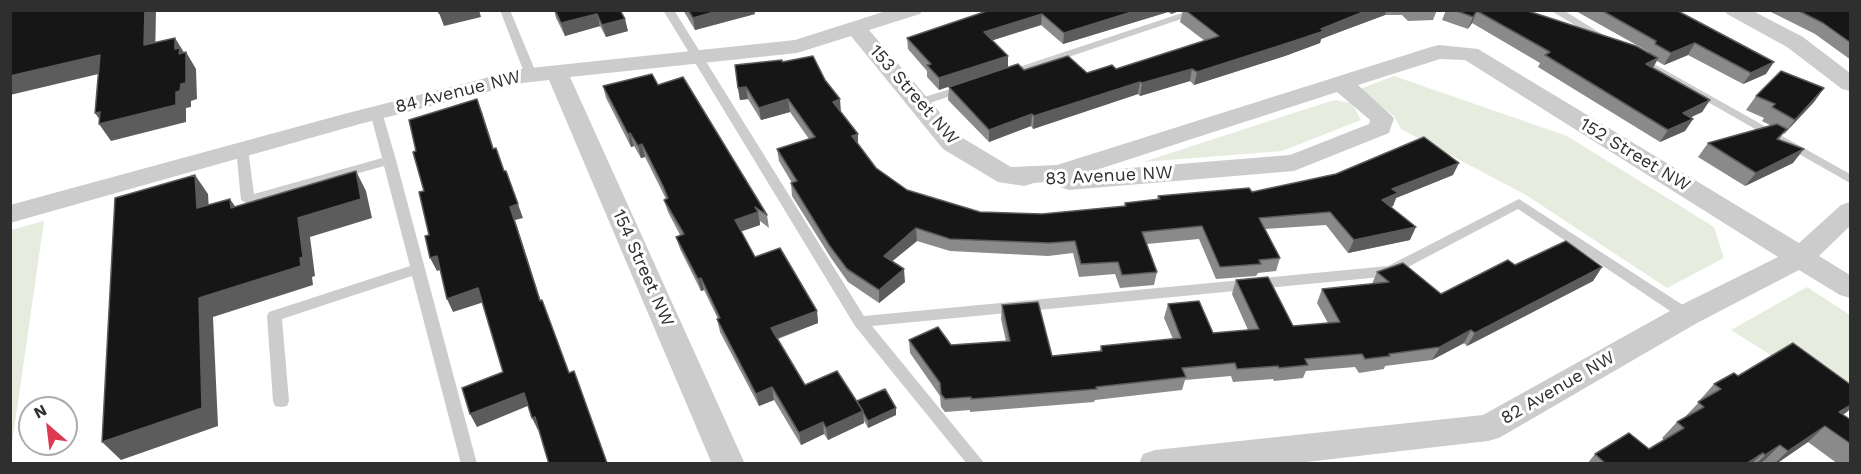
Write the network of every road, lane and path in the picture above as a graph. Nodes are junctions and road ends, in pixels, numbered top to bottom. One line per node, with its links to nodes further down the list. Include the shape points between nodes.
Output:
1 (505, 10): 10 (lane)
2 (668, 10): 9 (lane)
3 (913, 10): 7 (street, 84 Avenue NW)
4 (1203, 10): 11 (lane)
5 (1555, 10): 20 (lane)
6 (1734, 10): 13 (street, via 1795,42)
7 (855, 27): 9 (street, 84 Avenue NW, via 797,46); 15 (street, 153 Street NW)
8 (1470, 54): 12 (street, 83 Avenue NW, via 1439,52); 23 (street, 152 Street NW)
9 (698, 58): 10 (street, 84 Avenue NW); 27 (lane)
10 (544, 74): 16 (street, 84 Avenue NW); 30 (street, 154 Street NW)
11 (998, 77)
12 (1341, 83): 19 (street, 83 Avenue NW, via 1058,173); 19 (street, 83 Avenue NW, via 1382,118 1380,128 1294,163 1058,182)
13 (1851, 84)
14 (975, 85): 15 (lane)
15 (918, 103): 19 (street, 153 Street NW, via 952,143)
16 (376, 112): 17 (street, 84 Avenue NW); 18 (lane)
17 (242, 149): 18 (lane, via 248,200); 22 (street, 84 Avenue NW)
18 (390, 160): 24 (lane)
19 (1007, 176)
20 (1851, 179)
21 (1851, 211): 23 (street, 82 Avenue NW)
22 (10, 214)
23 (1801, 257): 25 (street, 152 Street NW); 26 (street, 82 Avenue NW)
24 (418, 268): 28 (lane, via 274,315); 29 (lane)
25 (1851, 288)
26 (1687, 315): 27 (lane, via 1519,203 1391,272); 32 (street, 82 Avenue NW, via 1488,428)
27 (860, 322): 31 (lane)
28 (281, 401)
29 (469, 464)
30 (729, 464)
31 (977, 464)
32 (1155, 464)

